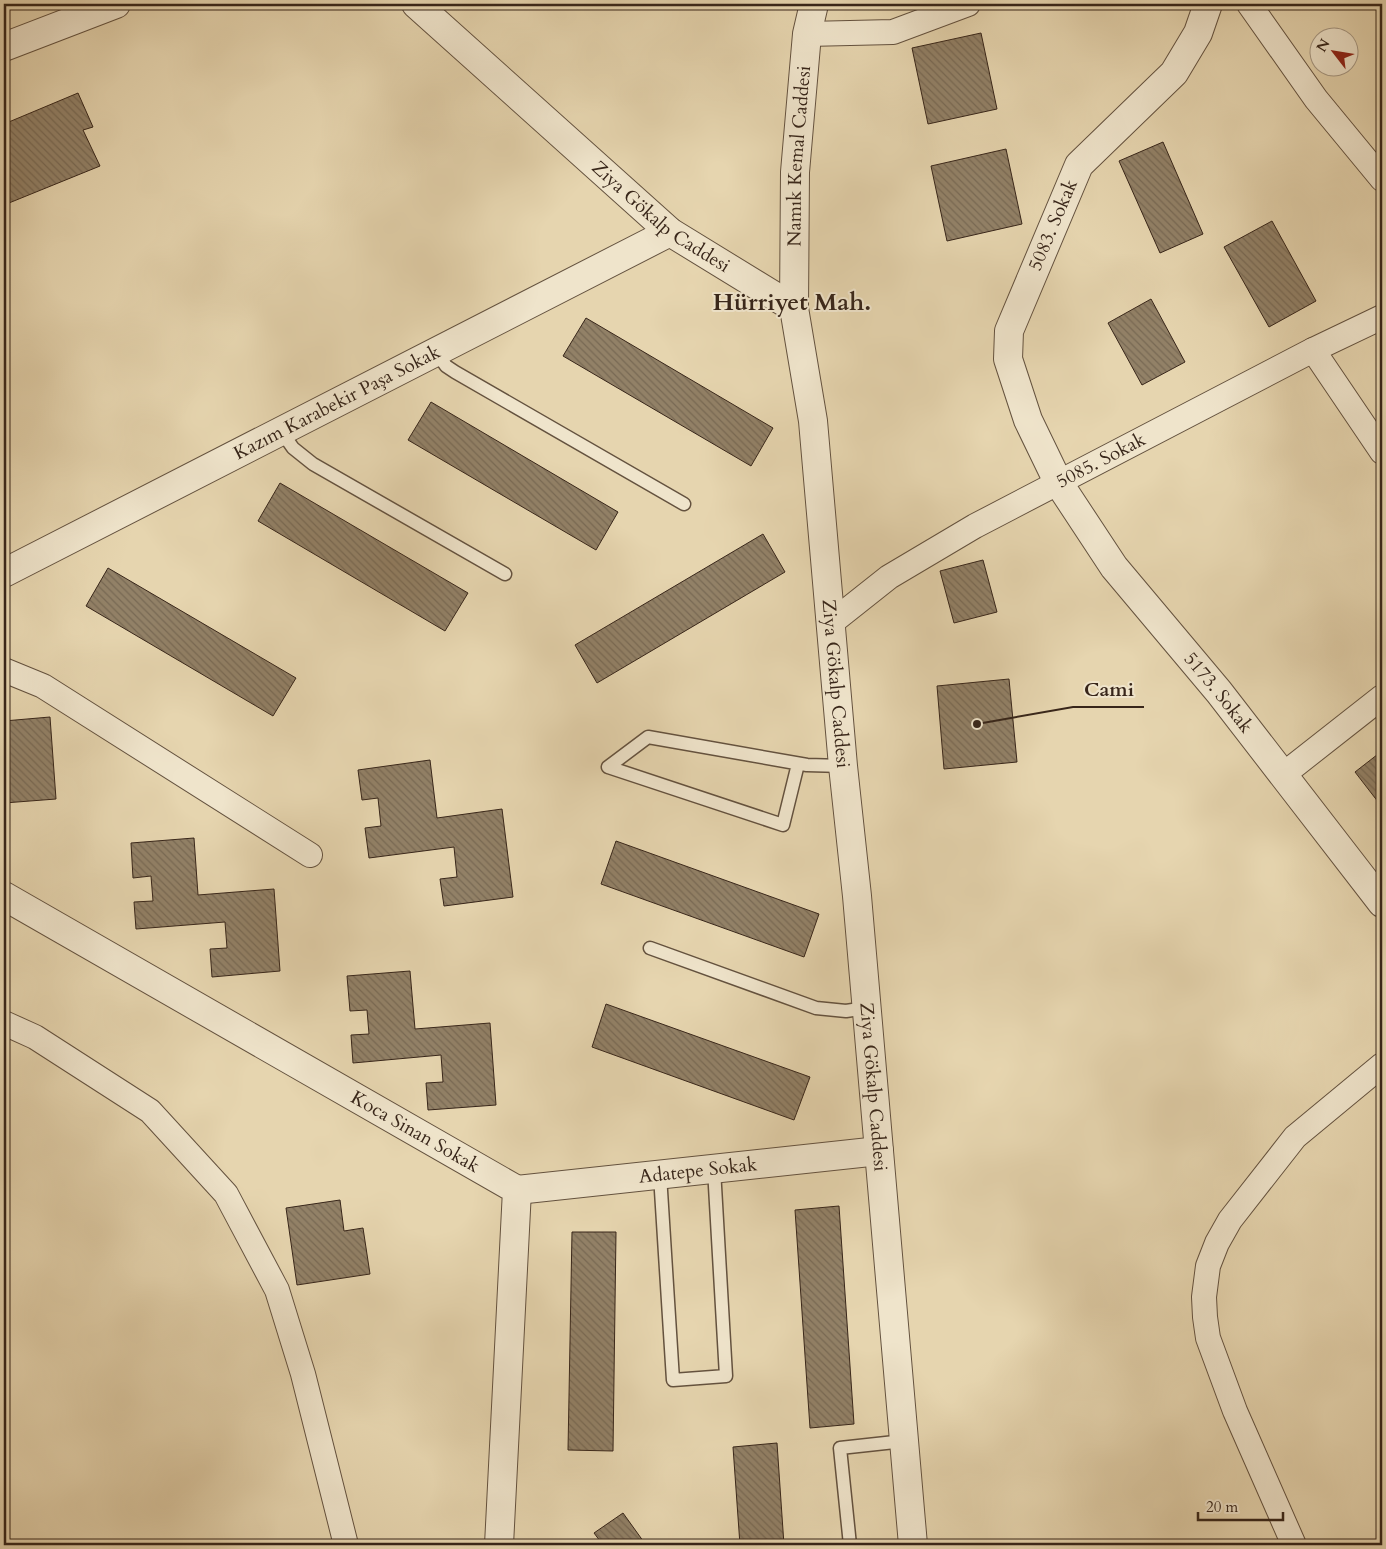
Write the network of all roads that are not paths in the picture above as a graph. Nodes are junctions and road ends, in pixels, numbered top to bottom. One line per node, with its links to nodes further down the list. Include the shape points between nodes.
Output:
1 (116, 4): 8 (street)
2 (416, 4): 10 (street, Ziya Gökalp Caddesi)
3 (814, 4): 7 (street, Namık Kemal Caddesi)
4 (968, 4): 7 (street, via 893,32)
5 (1208, 4): 17 (street, 5083. Sokak, via 1198,33 1174,73 1079,165 1009,331 1008,359 1028,420)
6 (1249, 4): 9 (street, via 1316,99)
7 (807, 34): 11 (street, Namık Kemal Caddesi, via 796,172)
8 (4, 47)
9 (1382, 179)
10 (670, 232): 11 (street, Ziya Gökalp Caddesi); 14 (street, Kazım Karabekir Paşa Sokak)
11 (794, 308): 21 (street, Ziya Gökalp Caddesi, via 813,422)
12 (1382, 317): 13 (street, 5085. Sokak)
13 (1313, 350): 16 (street); 17 (street, 5085. Sokak)
14 (436, 352): 15 (street, Kazım Karabekir Paşa Sokak); 18 (lane, via 454,372)
15 (281, 432): 19 (street, Kazım Karabekir Paşa Sokak); 20 (lane, via 293,448 313,464)
16 (1382, 452)
17 (1058, 482): 21 (street, 5085. Sokak, via 974,526 889,577); 26 (street, 5173. Sokak, via 1114,568)
18 (684, 504)
19 (4, 573)
20 (505, 574)
21 (832, 623): 25 (street, Ziya Gökalp Caddesi)
22 (4, 670): 27 (street, via 43,686)
23 (1382, 698): 26 (street)
24 (798, 764): 24 (lane, via 648,737 608,768 783,825); 25 (lane)
25 (843, 766): 31 (street, Ziya Gökalp Caddesi)
26 (1284, 774): 29 (street, 5173. Sokak)
27 (310, 855)
28 (4, 896): 37 (street, Koca Sinan Sokak)
29 (1382, 903)
30 (650, 948): 31 (lane, via 816,1008 846,1011)
31 (866, 1008): 34 (street, Ziya Gökalp Caddesi)
32 (4, 1023): 39 (street, via 35,1037 150,1111 226,1194 277,1290 303,1374)
33 (1382, 1065): 43 (street, via 1295,1137 1230,1220 1208,1266 1204,1297 1208,1338 1235,1411)
34 (879, 1151): 35 (street, Adatepe Sokak); 38 (street, Ziya Gökalp Caddesi)
35 (714, 1169): 36 (street, Adatepe Sokak); 36 (lane, via 726,1376 673,1380)
36 (660, 1175): 37 (street, Adatepe Sokak)
37 (517, 1190): 40 (street)
38 (904, 1441): 41 (lane, via 840,1448); 42 (street, Ziya Gökalp Caddesi)
39 (346, 1545)
40 (499, 1545)
41 (850, 1545)
42 (913, 1545)
43 (1294, 1545)

